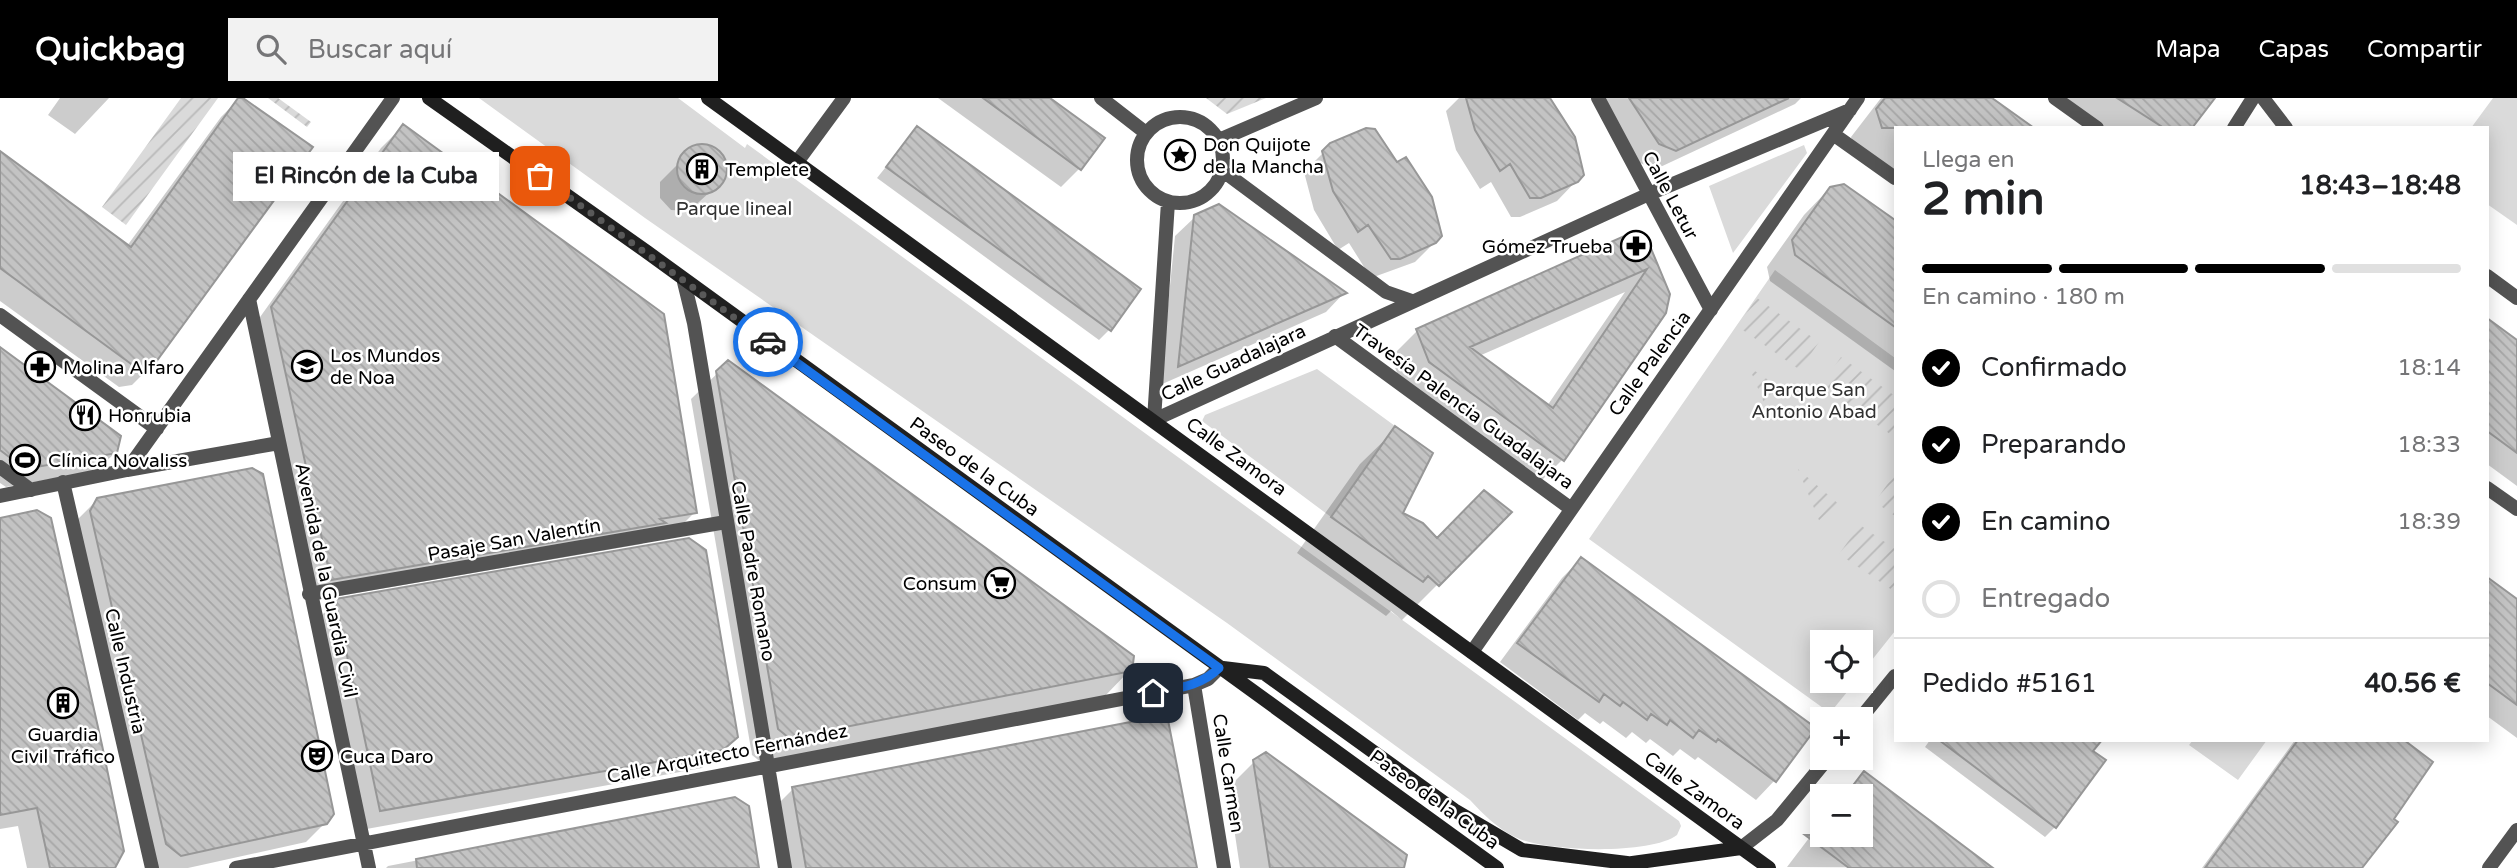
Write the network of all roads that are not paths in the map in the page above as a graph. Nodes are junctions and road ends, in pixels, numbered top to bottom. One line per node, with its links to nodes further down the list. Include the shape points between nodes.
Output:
1 (393, 98): 26 (street)
2 (429, 98): 24 (main road, Paseo de la Cuba)
3 (708, 98): 18 (main road, Calle Zamora)
4 (844, 98): 18 (street)
5 (1101, 98): 15 (street)
6 (1315, 98): 17 (street)
7 (1598, 98): 21 (street, Calle Letur)
8 (2055, 98): 12 (street)
9 (2253, 98): 13 (street)
10 (2263, 98): 14 (street)
11 (1854, 104): 16 (street, Calle Palencia); 21 (street, Calle Guadalajara)
12 (2094, 126)
13 (2235, 126)
14 (2284, 126)
15 (1146, 133): 17 (street, via 1166,119 1181,117 1210,127); 22 (street, via 1139,145 1139,173 1150,191)
16 (1833, 134): 20 (street); 28 (street, Calle Palencia)
17 (1219, 140): 19 (street)
18 (797, 162): 31 (main road, Calle Zamora)
19 (1223, 171): 22 (street, via 1218,184 1196,201); 27 (street, via 1386,292)
20 (1894, 177)
21 (1649, 194): 27 (street, Calle Guadalajara); 28 (street, Calle Letur)
22 (1168, 202): 31 (street, Calle Guadalajara)
23 (2489, 277): 25 (street)
24 (684, 282): 42 (street, Calle Padre Romano); 45 (main road, Paseo de la Cuba)
25 (2517, 298)
26 (249, 299): 32 (street); 33 (street, Avenida de la Guardia Civil)
27 (1412, 301): 30 (street, Calle Guadalajara)
28 (1711, 310): 40 (street, Calle Palencia)
29 (0, 315): 32 (street)
30 (1335, 336): 31 (street, Calle Guadalajara); 40 (street, Travesía Palencia Guadalajara)
31 (1154, 420): 44 (main road, Calle Zamora)
32 (158, 429): 35 (street)
33 (279, 443): 35 (street); 43 (street, Avenida de la Guardia Civil)
34 (0, 467): 38 (street)
35 (127, 470): 36 (street)
36 (63, 482): 38 (street); 55 (street, Calle Industria)
37 (2489, 489): 41 (street)
38 (32, 490): 39 (street)
39 (0, 496)
40 (1570, 508): 44 (street, Calle Palencia)
41 (2517, 509)
42 (726, 522): 43 (street, Pasaje San Valentín); 49 (street, Calle Padre Romano)
43 (309, 594): 52 (street, Avenida de la Guardia Civil)
44 (1472, 652): 53 (main road, Calle Zamora)
45 (1219, 668): 47 (street, Calle Arquitecto Fernández); 54 (main road, via 1264,673 1454,810 1522,850); 60 (main road, Paseo de la Cuba)
46 (1894, 677): 48 (street)
47 (1194, 685): 49 (street, Calle Arquitecto Fernández); 59 (street, Calle Carmen)
48 (1870, 707)
49 (769, 764): 52 (street, Calle Arquitecto Fernández); 58 (street, Calle Padre Romano)
50 (1818, 770): 53 (street, via 1777,820)
51 (2517, 830): 63 (street)
52 (364, 844): 56 (street, Calle Arquitecto Fernández); 57 (street, Avenida de la Guardia Civil)
53 (1741, 848): 54 (main road); 62 (main road, Calle Zamora)
54 (1626, 863): 61 (main road)
55 (152, 868)
56 (236, 868)
57 (369, 868)
58 (785, 868)
59 (1224, 868)
60 (1497, 868)
61 (1605, 868)
62 (1769, 868)
63 (2489, 868)

